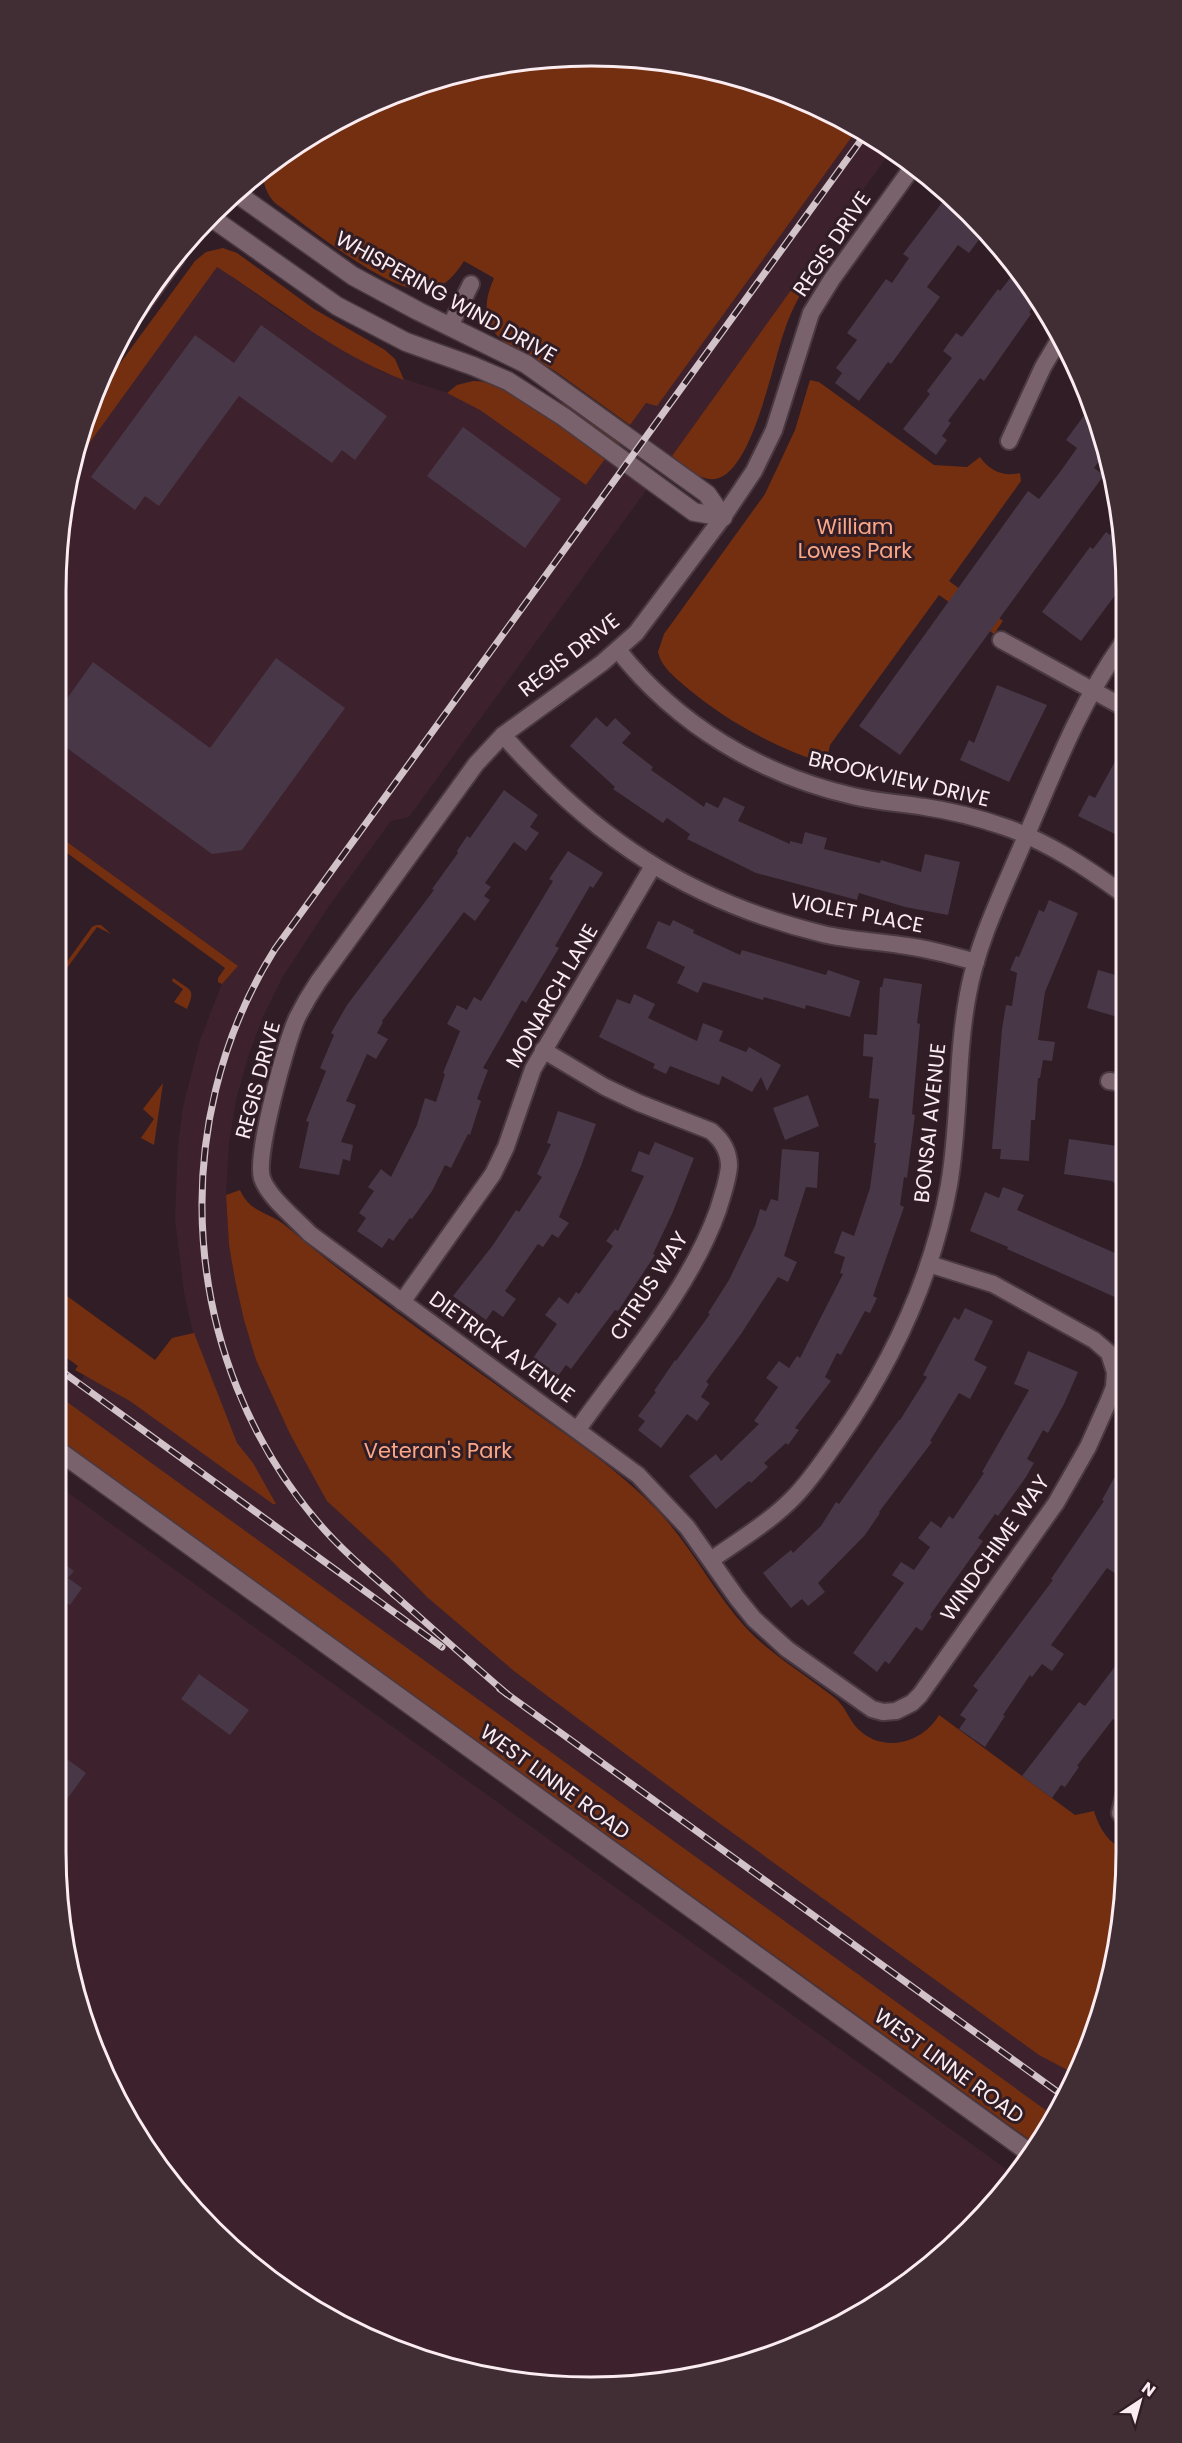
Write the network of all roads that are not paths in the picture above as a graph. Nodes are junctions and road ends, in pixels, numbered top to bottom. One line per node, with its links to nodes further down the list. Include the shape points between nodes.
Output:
1 (909, 172): 8 (street, REGIS DRIVE, via 811,313 774,430 754,471)
2 (243, 198): 5 (street, WHISPERING WIND DRIVE, via 353,276)
3 (218, 222): 8 (street, WHISPERING WIND DRIVE, via 337,306 406,342 508,381 694,512)
4 (471, 284): 5 (street)
5 (450, 326): 8 (street, WHISPERING WIND DRIVE, via 526,364 565,390 707,494)
6 (1055, 346): 7 (street)
7 (1009, 441)
8 (723, 517): 10 (street, REGIS DRIVE, via 650,617)
9 (1001, 640): 12 (street)
10 (618, 650): 14 (street, REGIS DRIVE); 15 (street, BROOKVIEW DRIVE, via 646,682 687,718 734,751 777,772 853,796 967,816)
11 (1116, 654): 12 (street, BONSAI AVENUE)
12 (1093, 690): 13 (street); 15 (street, BONSAI AVENUE)
13 (1116, 703)
14 (503, 735): 16 (street, VIOLET PLACE, via 595,825); 20 (street, REGIS DRIVE, via 476,764 307,999 282,1063 263,1143)
15 (1027, 836): 17 (street, BROOKVIEW DRIVE, via 1068,856); 18 (street, BONSAI AVENUE)
16 (653, 866): 18 (street, VIOLET PLACE, via 717,899 787,924 825,934 926,949); 19 (street, MONARCH LANE)
17 (1116, 889)
18 (975, 962): 21 (street, BONSAI AVENUE, via 964,1022 949,1185)
19 (543, 1050): 22 (street, MONARCH LANE, via 493,1174); 23 (street, CITRUS WAY, via 622,1095 711,1131 726,1149 729,1164 710,1233 697,1259)
20 (262, 1177): 22 (street, DIETRICK AVENUE, via 272,1195 310,1234)
21 (929, 1264): 25 (street, BONSAI AVENUE, via 880,1377 811,1477 775,1514); 25 (street, WINDCHIME WAY, via 1003,1289 1094,1340 1113,1362 1115,1380 1088,1447 1056,1503 920,1695 896,1711 883,1712 862,1704 770,1636)
22 (402, 1302): 23 (street, DIETRICK AVENUE)
23 (578, 1429): 25 (street, DIETRICK AVENUE, via 655,1492)
24 (66, 1456): 26 (street, WEST LINNE ROAD)
25 (711, 1560)
26 (1025, 2149)

